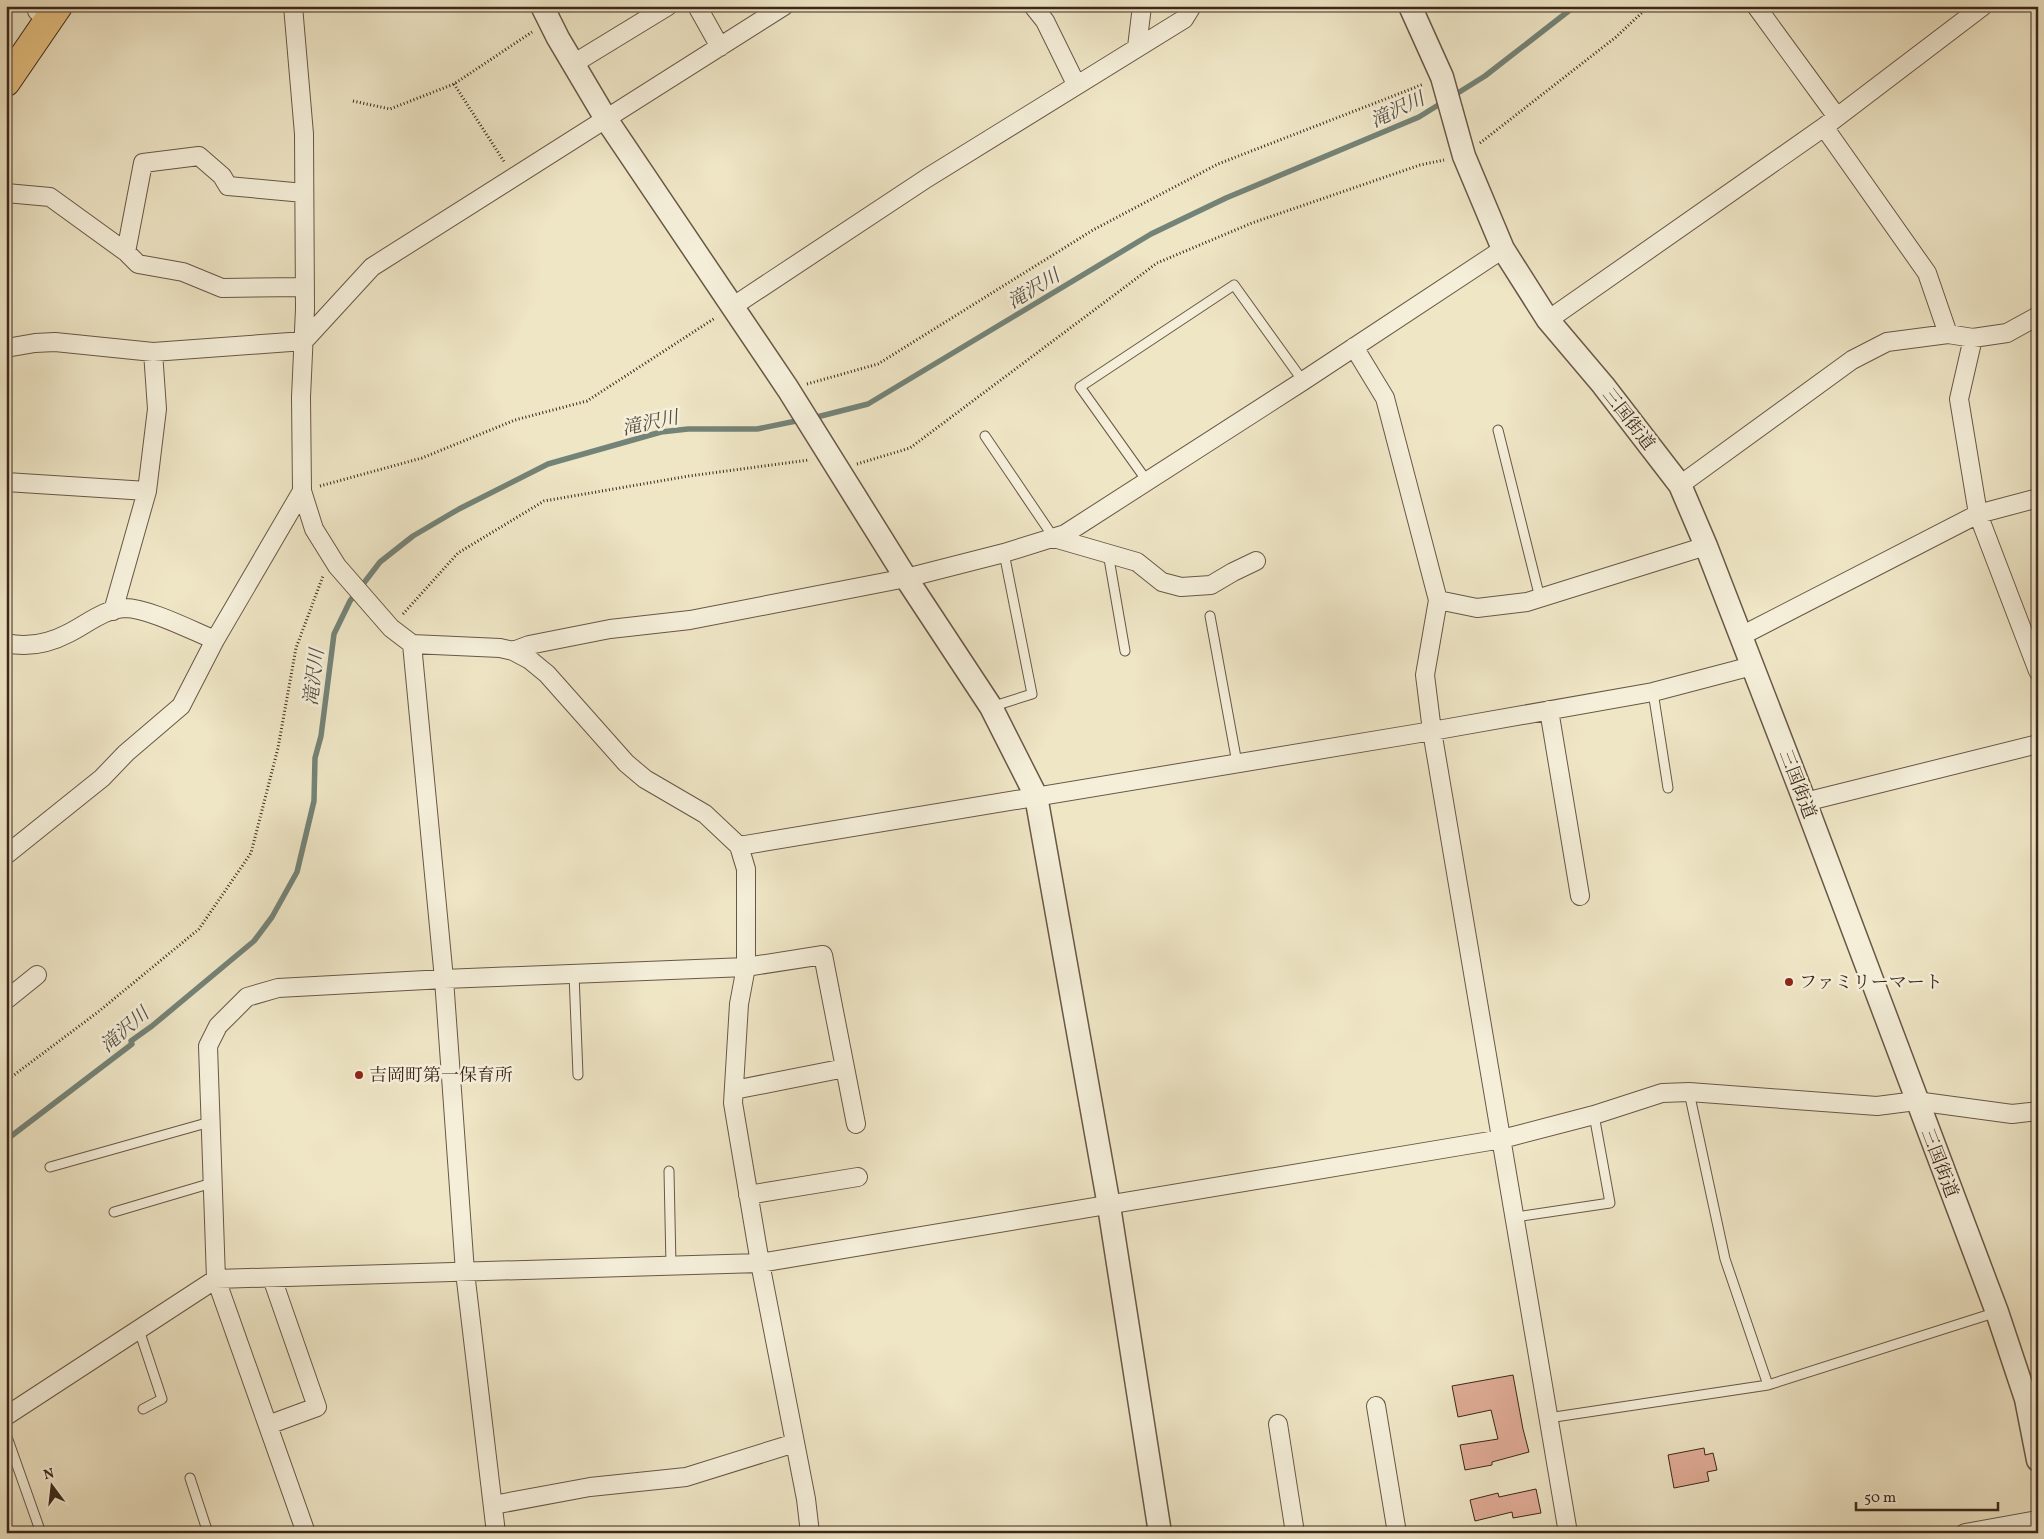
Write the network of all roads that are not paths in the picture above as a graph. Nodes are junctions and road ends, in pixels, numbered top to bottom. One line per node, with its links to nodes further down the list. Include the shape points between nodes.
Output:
1 (293, 6): 21 (street, via 304,134)
2 (668, 6): 15 (street)
3 (697, 6): 13 (street)
4 (784, 6): 13 (street)
5 (1033, 6): 17 (street, via 1045,21)
6 (1142, 6): 14 (street)
7 (1192, 6): 14 (street, via 1184,19)
8 (1410, 6): 22 (street, 三国街道, via 1442,77 1464,156)
9 (1756, 6): 19 (street)
10 (1983, 6): 19 (street)
11 (47, 11): 16 (main road)
12 (545, 13): 15 (street)
13 (720, 47): 18 (street)
14 (1137, 47): 17 (street)
15 (573, 64): 18 (street)
16 (6, 82)
17 (1076, 84): 25 (street)
18 (606, 119): 25 (street); 30 (street, via 372,267)
19 (1830, 122): 27 (street); 28 (street, via 1927,273)
20 (6, 193): 23 (street, via 50,197)
21 (304, 193): 23 (street, via 228,186 222,176 199,156 142,163); 24 (street)
22 (1503, 250): 27 (street, 三国街道); 31 (street)
23 (126, 252): 24 (street, via 138,264 183,272 222,288)
24 (305, 286): 30 (street)
25 (732, 307): 49 (street, via 788,389)
26 (2038, 316): 29 (street, via 2007,332)
27 (1548, 320): 39 (street, 三国街道)
28 (1948, 334): 29 (street); 39 (street, via 1887,342 1852,360)
29 (1973, 338): 43 (street, via 1959,399)
30 (304, 341): 33 (street); 40 (street)
31 (1354, 347): 34 (street); 51 (street, via 1385,398)
32 (6, 348): 33 (street, via 55,342)
33 (153, 352): 41 (street, via 157,409)
34 (1303, 381): 37 (street); 37 (lane, via 1234,285 1080,387)
35 (1498, 430): 50 (lane)
36 (986, 436): 44 (lane)
37 (1147, 481): 44 (street)
38 (6, 482): 41 (street)
39 (1680, 485): 45 (street, 三国街道)
40 (302, 491): 55 (street); 57 (street, via 314,529 335,563 391,628)
41 (147, 492): 52 (street)
42 (2038, 498): 43 (street)
43 (1978, 514): 54 (street); 61 (street)
44 (1054, 538): 46 (street); 47 (street)
45 (1706, 546): 50 (street); 54 (street, 三国街道)
46 (1004, 553): 49 (street); 63 (lane, via 1032,694)
47 (1108, 553): 48 (street, via 1137,562 1162,582 1181,587 1211,585); 59 (lane)
48 (1256, 561)
49 (906, 578): 58 (street, via 690,620 610,629); 63 (street)
50 (1540, 598): 51 (street, via 1477,608)
51 (1438, 600): 65 (street, via 1425,675)
52 (113, 611): 55 (street, via 126,608 156,615); 56 (street, via 69,634 40,644)
53 (1210, 616): 67 (lane)
54 (1741, 636): 60 (street, 三国街道)
55 (215, 640): 72 (street, via 182,706 126,753 102,778)
56 (6, 643)
57 (412, 644): 58 (street); 77 (street)
58 (513, 651): 71 (street, via 547,674 626,763 645,779 706,814)
59 (1125, 651)
60 (1752, 666): 62 (street); 70 (street, 三国街道)
61 (2038, 671)
62 (1653, 692): 64 (street); 68 (lane)
63 (991, 707): 69 (street)
64 (1549, 710): 65 (street); 73 (street)
65 (1432, 731): 67 (street); 88 (street)
66 (2038, 744): 70 (street)
67 (1237, 763): 69 (street)
68 (1668, 788)
69 (1036, 796): 71 (street); 94 (street)
70 (1805, 802): 83 (street, 三国街道)
71 (739, 846): 74 (street, via 746,869)
72 (6, 855)
73 (1580, 896)
74 (746, 967): 75 (street); 79 (street, via 823,955); 81 (street, via 739,1004)
75 (574, 974): 77 (street); 80 (lane)
76 (36, 975): 78 (street)
77 (444, 979): 86 (street, via 278,988 247,997 218,1026 208,1046); 99 (street)
78 (6, 1000)
79 (845, 1068): 81 (street); 87 (street)
80 (578, 1075)
81 (734, 1090): 93 (street, via 733,1104)
82 (1689, 1092): 83 (street, via 1877,1106); 85 (street, via 1662,1093); 104 (lane, via 1726,1259)
83 (1916, 1100): 84 (street, via 2012,1114); 102 (street, 三国街道)
84 (2038, 1111)
85 (1594, 1115): 88 (street); 96 (lane, via 1610,1203)
86 (210, 1122): 89 (lane); 92 (street)
87 (856, 1124)
88 (1502, 1139): 94 (street); 96 (street)
89 (50, 1167)
90 (669, 1171): 98 (lane)
91 (858, 1177): 93 (street)
92 (212, 1183): 95 (lane); 101 (street)
93 (748, 1195): 97 (street)
94 (1109, 1206): 97 (street); 123 (street)
95 (114, 1212)
96 (1516, 1217): 109 (street)
97 (760, 1263): 98 (street); 113 (street)
98 (671, 1266): 99 (street)
99 (465, 1272): 100 (street); 116 (street)
100 (272, 1278): 101 (street); 111 (street, via 317,1408)
101 (216, 1279): 103 (street); 111 (street)
102 (1996, 1312): 104 (lane); 105 (street, 三国街道)
103 (139, 1330): 107 (lane, via 162,1399); 108 (street)
104 (1768, 1385): 109 (lane)
105 (2032, 1397): 114 (street, 三国街道)
106 (1376, 1406): 125 (street)
107 (143, 1408)
108 (6, 1416)
109 (1548, 1418): 126 (street)
110 (1278, 1424): 124 (street)
111 (268, 1425): 120 (street)
112 (6, 1434): 118 (lane)
113 (795, 1443): 116 (street, via 686,1477 590,1487); 122 (street)
114 (2038, 1460)
115 (190, 1478): 119 (lane)
116 (493, 1505): 121 (street)
117 (2038, 1520): 127 (street)
118 (41, 1533)
119 (208, 1533)
120 (306, 1533)
121 (496, 1533)
122 (810, 1533)
123 (1160, 1533)
124 (1295, 1533)
125 (1397, 1533)
126 (1568, 1533)
127 (1965, 1533)

